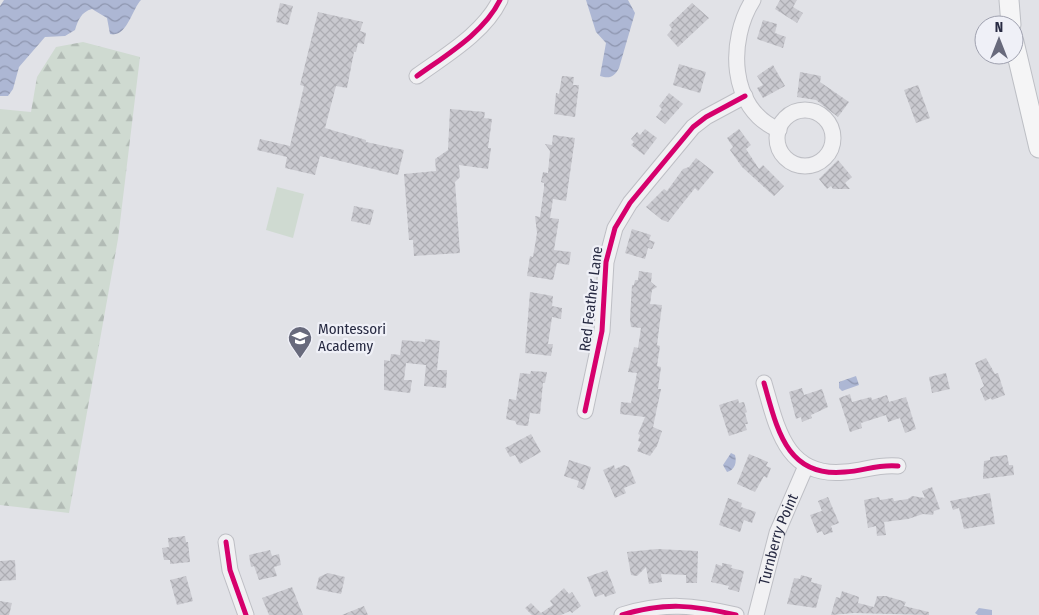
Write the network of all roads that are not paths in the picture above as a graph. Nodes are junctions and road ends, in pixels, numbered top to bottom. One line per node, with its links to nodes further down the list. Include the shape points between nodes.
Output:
1 (500, 0): 6 (street, via 474,32)
2 (753, 0): 7 (street, via 743,21 736,51 736,70)
3 (1009, 0): 4 (main road)
4 (1010, 15)
5 (1019, 65): 9 (main road)
6 (418, 76)
7 (745, 96): 8 (street, via 755,112); 11 (street, Red Feather Lane, via 693,127 633,199 615,228 606,262 602,331)
8 (779, 130)
9 (1039, 148)
10 (764, 383): 12 (street, via 783,440 792,454)
11 (585, 411)
12 (806, 466): 13 (street, via 818,472 831,473 879,465); 18 (street, Turnberry Point, via 777,533)
13 (898, 466)
14 (226, 542): 15 (street, via 230,570)
15 (246, 615)
16 (622, 615): 17 (street, via 671,605)
17 (736, 615)
18 (756, 615)

